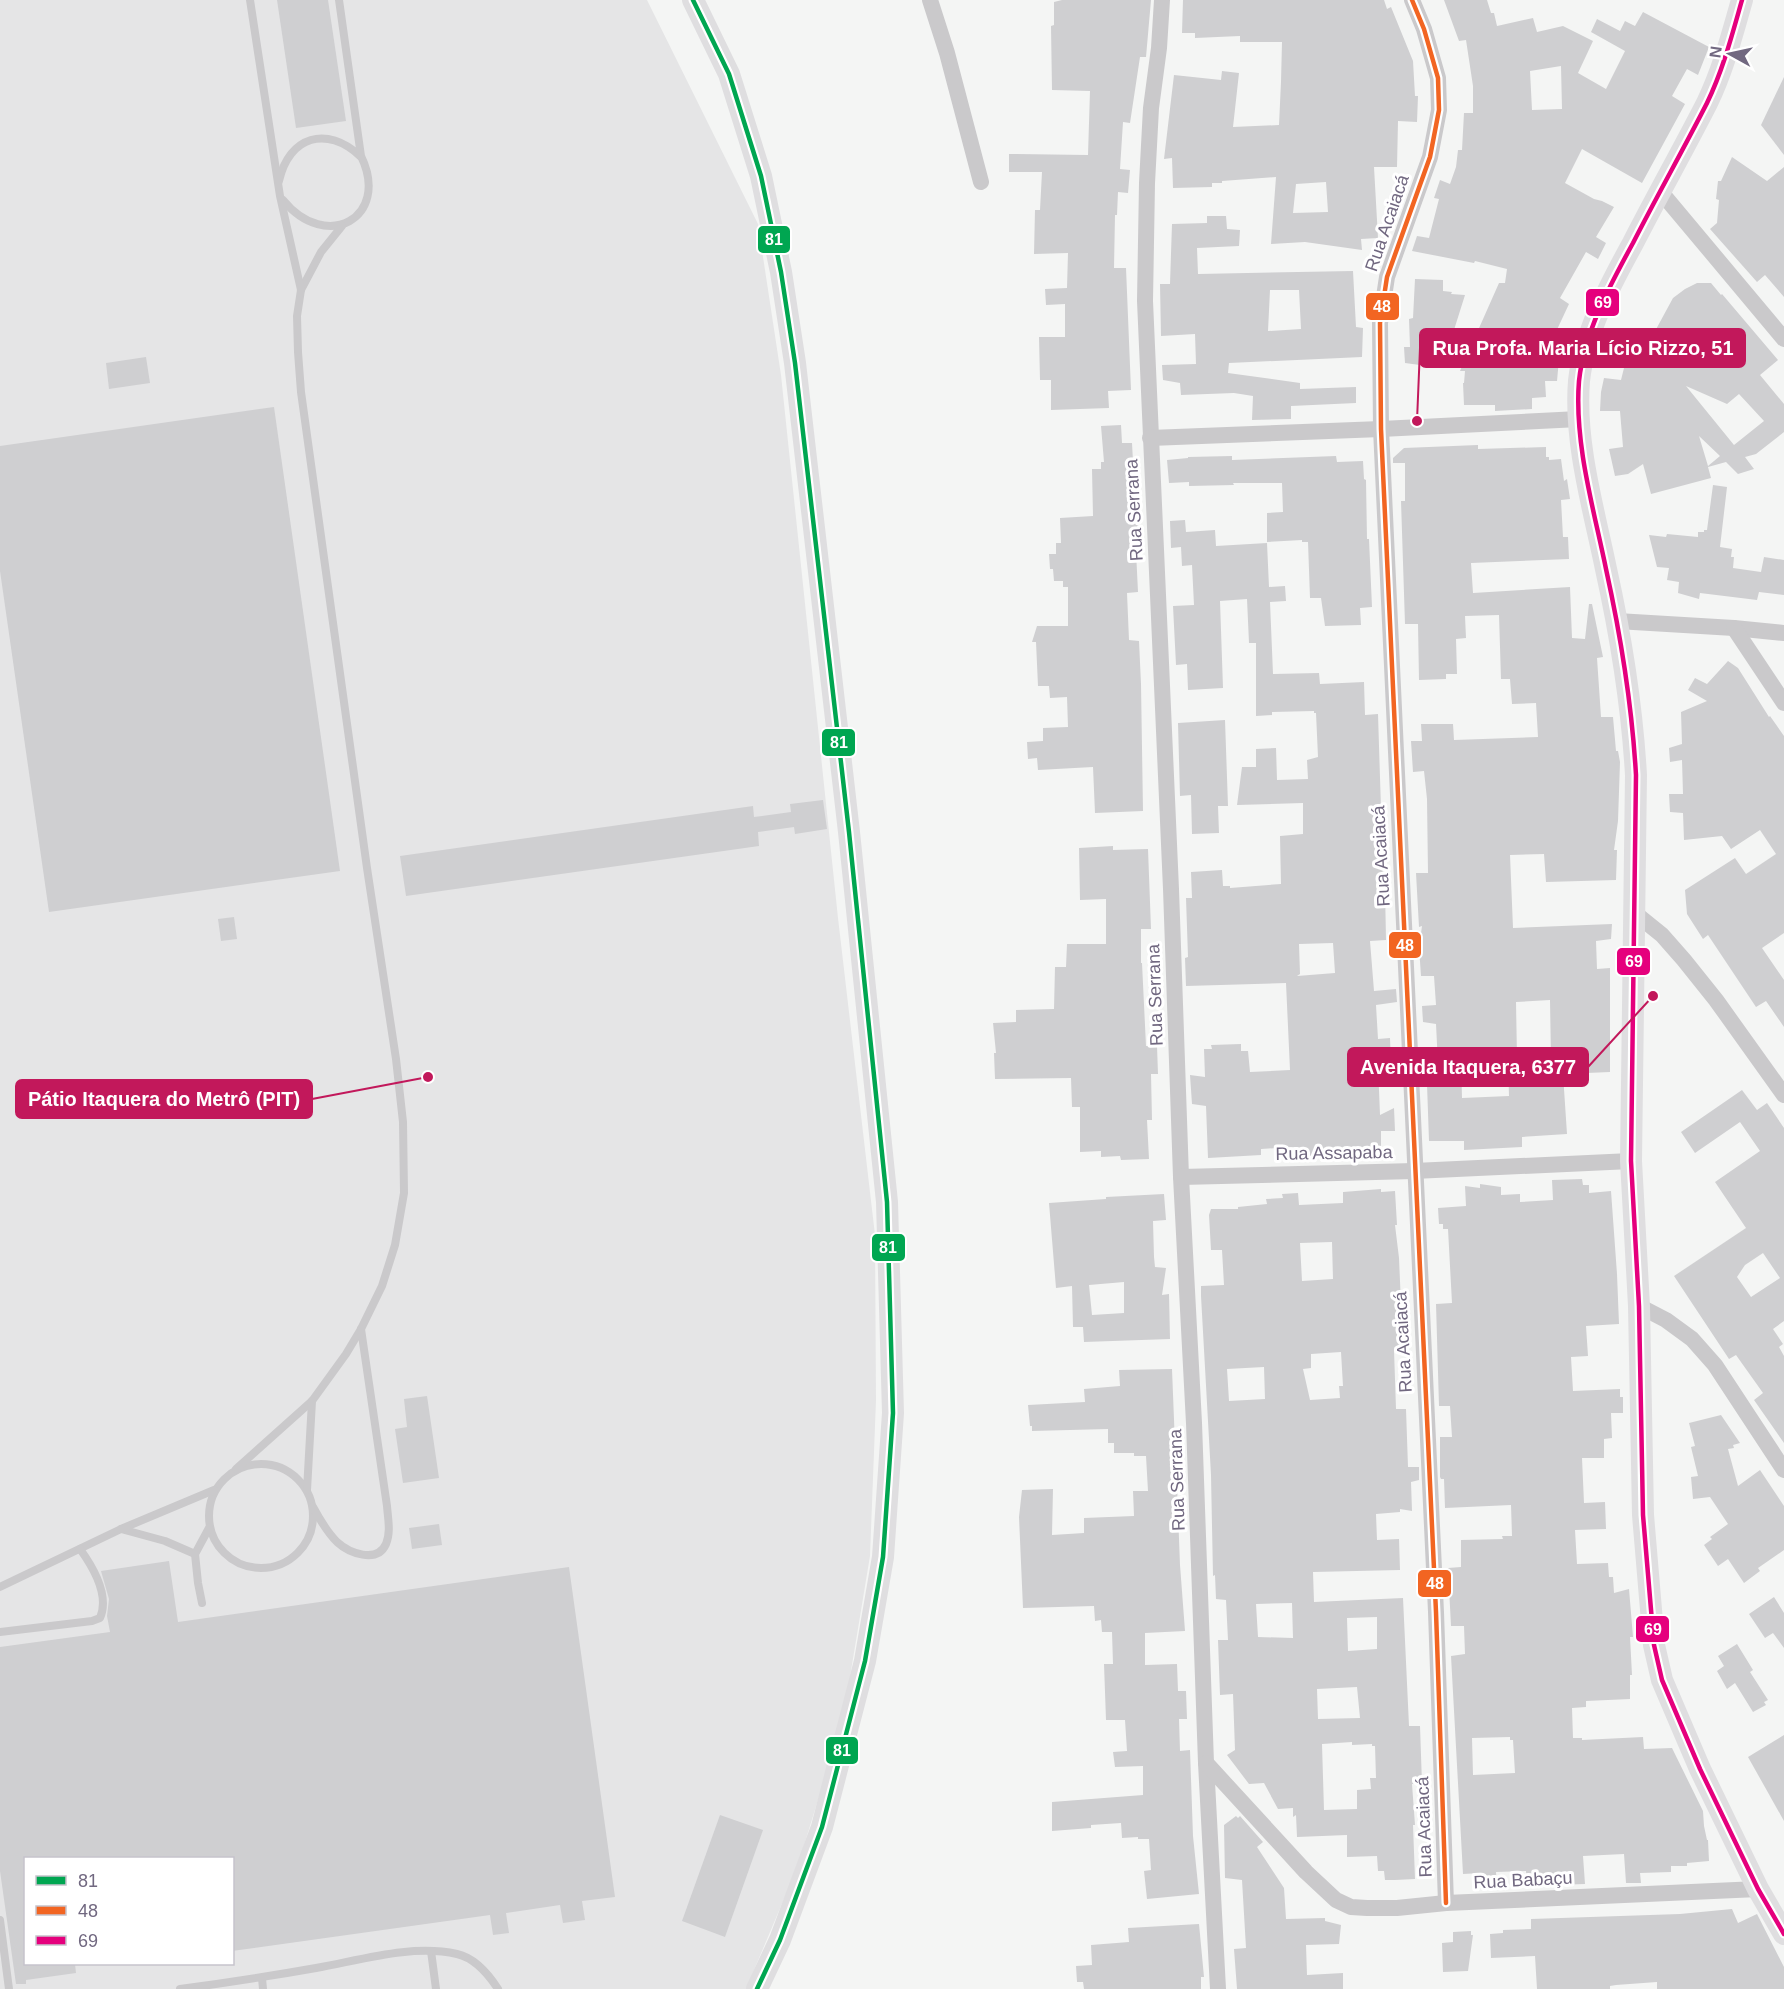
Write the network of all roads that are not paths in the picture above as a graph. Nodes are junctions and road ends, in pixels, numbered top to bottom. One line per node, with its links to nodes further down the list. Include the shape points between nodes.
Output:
1 (250, 0): 10 (lane)
2 (339, 0): 8 (lane)
3 (693, 0): 55 (street, via 729,74 761,176 781,272 849,832 887,1202 893,1413 884,1557 865,1661 822,1827 780,1940)
4 (930, 0): 9 (street, via 948,53)
5 (1162, 0): 18 (street, Rua Serrana, via 1151,108 1145,245)
6 (1412, 0): 17 (street, Rua Acaiacá, via 1438,78 1439,110 1430,157 1388,277 1380,323)
7 (1742, 0): 11 (street, via 1708,100)
8 (361, 156): 10 (lane, via 349,145 316,138 289,155); 13 (lane, via 370,186 366,201 357,215)
9 (981, 182)
10 (278, 186): 12 (lane)
11 (1660, 191): 15 (street); 16 (street, via 1620,267 1588,343 1580,381)
12 (280, 196): 13 (lane, via 307,221); 14 (lane)
13 (342, 226): 14 (lane, via 321,252)
14 (301, 290): 29 (lane, via 297,316 301,392 403,1122 404,1193 395,1245 382,1286)
15 (1784, 339)
16 (1579, 419): 17 (street); 19 (street)
17 (1381, 429): 18 (street); 26 (street, Rua Acaiacá)
18 (1150, 438): 27 (street, Rua Serrana)
19 (1617, 621): 20 (street); 23 (street, via 1633,721)
20 (1734, 628): 21 (street); 22 (street)
21 (1784, 633)
22 (1784, 703)
23 (1636, 914): 24 (street, via 1684,960); 25 (street)
24 (1784, 1095)
25 (1631, 1161): 26 (street, Rua Assapaba); 28 (street)
26 (1414, 1171): 27 (street, Rua Assapaba); 45 (street, Rua Acaiacá)
27 (1182, 1177): 43 (street, Rua Serrana)
28 (1639, 1306): 32 (street, via 1692,1339 1715,1365); 44 (street, via 1643,1515 1654,1645 1662,1680 1682,1729)
29 (361, 1329): 30 (lane); 35 (lane, via 387,1506 389,1531 385,1546 367,1556 353,1552 338,1543)
30 (312, 1401): 31 (lane); 34 (lane)
31 (236, 1469): 33 (lane); 34 (lane, via 249,1464 276,1465 288,1470)
32 (1784, 1470)
33 (214, 1490): 36 (lane, via 208,1510); 37 (lane)
34 (307, 1490): 35 (lane)
35 (313, 1507): 36 (lane, via 306,1542 295,1556 262,1569 229,1558 216,1545)
36 (209, 1528): 39 (lane)
37 (121, 1529): 38 (lane); 39 (lane)
38 (80, 1549): 40 (lane); 42 (lane, via 94,1570 102,1595 100,1618)
39 (195, 1554): 41 (lane)
40 (0, 1587)
41 (202, 1603)
42 (0, 1632)
43 (1206, 1762): 45 (street, Rua Babaçu, via 1336,1900 1351,1907 1367,1908); 56 (street, Rua Serrana)
44 (1758, 1889): 45 (street, Rua Babaçu); 47 (street)
45 (1446, 1904)
46 (0, 1920): 50 (lane)
47 (1784, 1934)
48 (431, 1951): 49 (lane, via 399,1953); 53 (lane); 54 (lane, via 459,1954 479,1966)
49 (262, 1978): 51 (lane); 52 (lane)
50 (9, 1989)
51 (180, 1989)
52 (263, 1989)
53 (436, 1989)
54 (498, 1989)
55 (757, 1989)
56 (1218, 1989)

